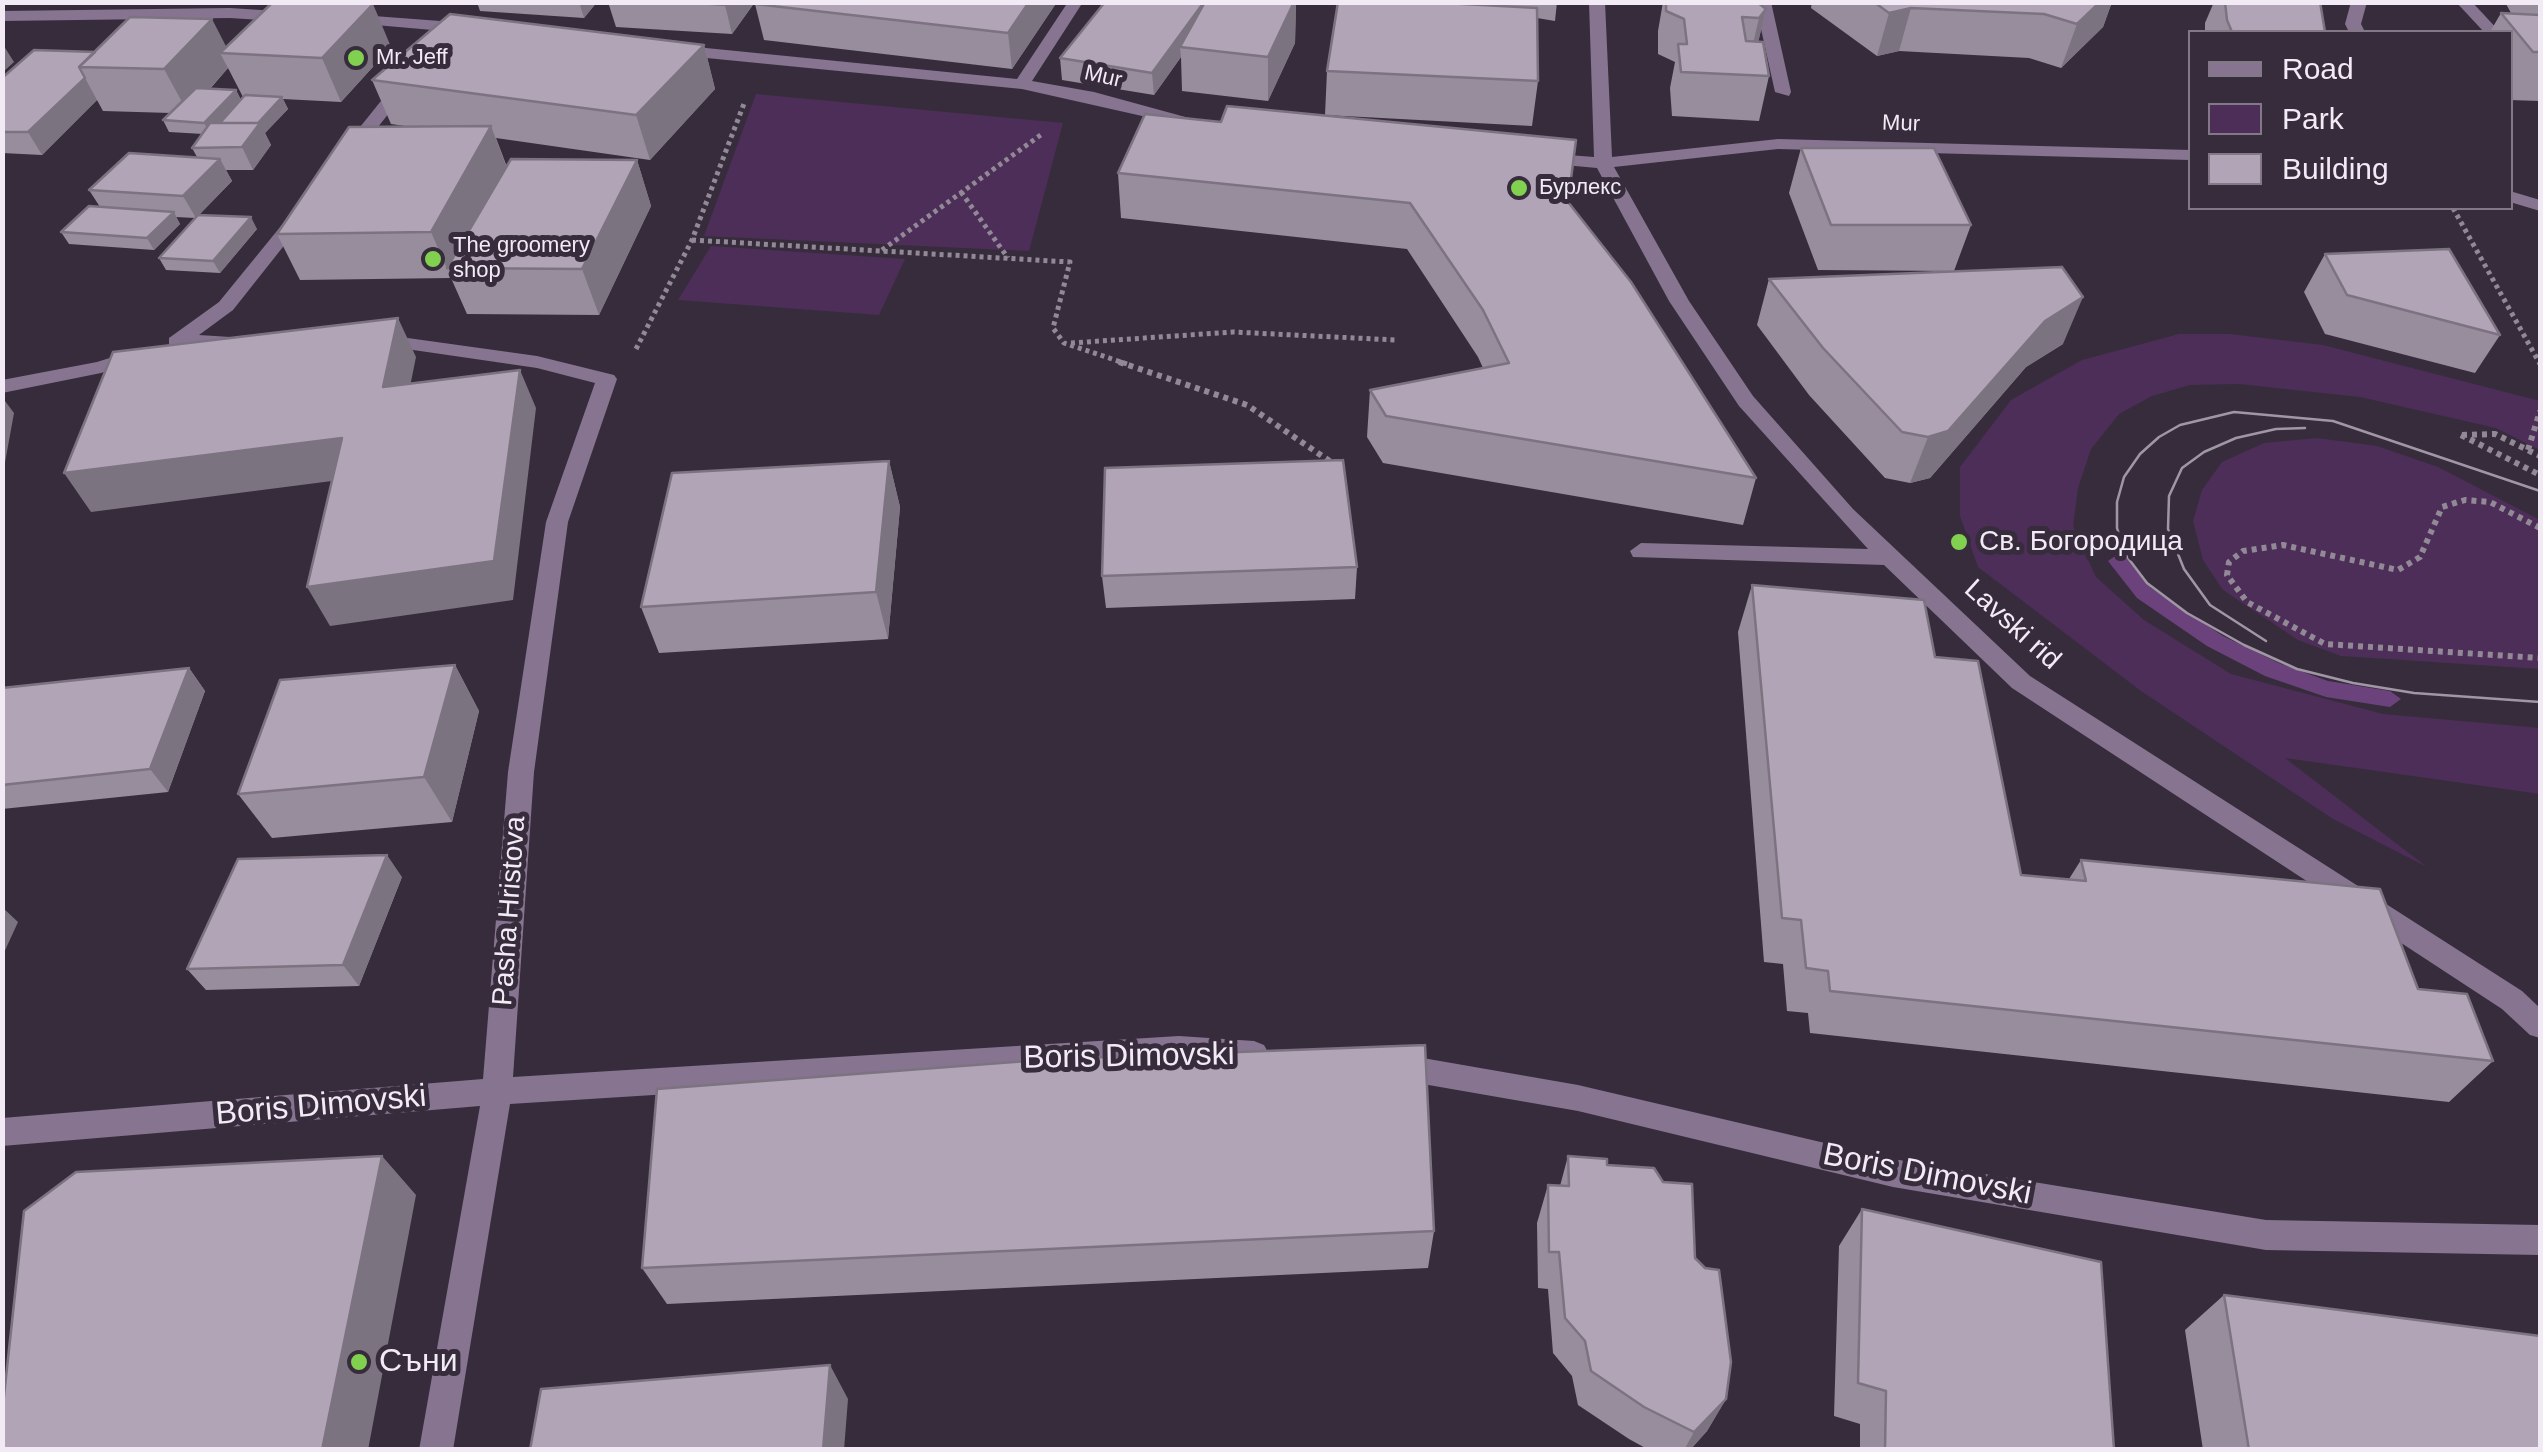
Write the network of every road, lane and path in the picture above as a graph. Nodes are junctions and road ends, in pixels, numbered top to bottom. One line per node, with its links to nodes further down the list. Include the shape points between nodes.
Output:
1 (437, 2): 11 (street)
2 (1076, 2): 17 (street)
3 (1597, 2): 24 (street, Lavski rid)
4 (1763, 2): 18 (street)
5 (2350, 2): 7 (street)
6 (2463, 2): 14 (street)
7 (2359, 3): 13 (street)
8 (2, 16): 9 (street)
9 (307, 17)
10 (326, 18): 11 (street)
11 (422, 23): 12 (street, via 444,34)
12 (489, 30)
13 (2356, 30)
14 (2490, 30)
15 (664, 48): 17 (street, Mur)
16 (412, 73): 25 (street)
17 (1022, 84): 21 (street, Mur)
18 (1783, 92)
19 (746, 100): 31 (path)
20 (1053, 126): 26 (path)
21 (1220, 132)
22 (2188, 155): 24 (street, Mur, via 1778,144)
23 (1530, 158): 24 (street, Mur)
24 (1603, 163): 49 (street, Lavski rid, via 1679,302 1746,401)
25 (338, 166)
26 (961, 192): 32 (path); 33 (path)
27 (313, 197): 34 (street, via 226,306)
28 (2513, 197): 29 (street)
29 (2540, 206)
30 (2453, 210): 39 (path)
31 (692, 240): 32 (path); 40 (path, via 638,347)
32 (881, 251): 33 (path)
33 (1009, 258): 38 (path, via 1070,262 1053,328)
34 (182, 340): 37 (street); 41 (street, via 101,368)
35 (350, 340): 40 (street, via 440,346)
36 (1396, 340): 38 (path, via 1232,332)
37 (270, 342)
38 (1064, 343): 45 (path, via 1248,405)
39 (2540, 364)
40 (606, 378): 54 (street, Pasha Hristova, via 556,522 520,772)
41 (2, 387)
42 (2540, 411): 43 (path)
43 (2528, 450): 44 (path); 46 (path, via 2495,434 2461,435)
44 (2540, 456)
45 (1340, 468)
46 (2540, 475)
47 (2540, 528): 50 (path, via 2490,502 2465,500 2442,508 2420,556 2398,570 2283,544 2243,551 2229,562 2228,575 2247,602 2325,644)
48 (1641, 551): 49 (street)
49 (1891, 557): 51 (street, Lavski rid, via 2022,682 2512,1000)
50 (2540, 658)
51 (2540, 1026)
52 (1274, 1056): 54 (street, Boris Dimovski, via 1179,1050)
53 (1369, 1062): 56 (street, Boris Dimovski, via 1578,1098 1892,1172 2266,1235)
54 (498, 1091): 55 (street, Boris Dimovski); 57 (street, Pasha Hristova)
55 (2, 1132)
56 (2540, 1240)
57 (436, 1450)

